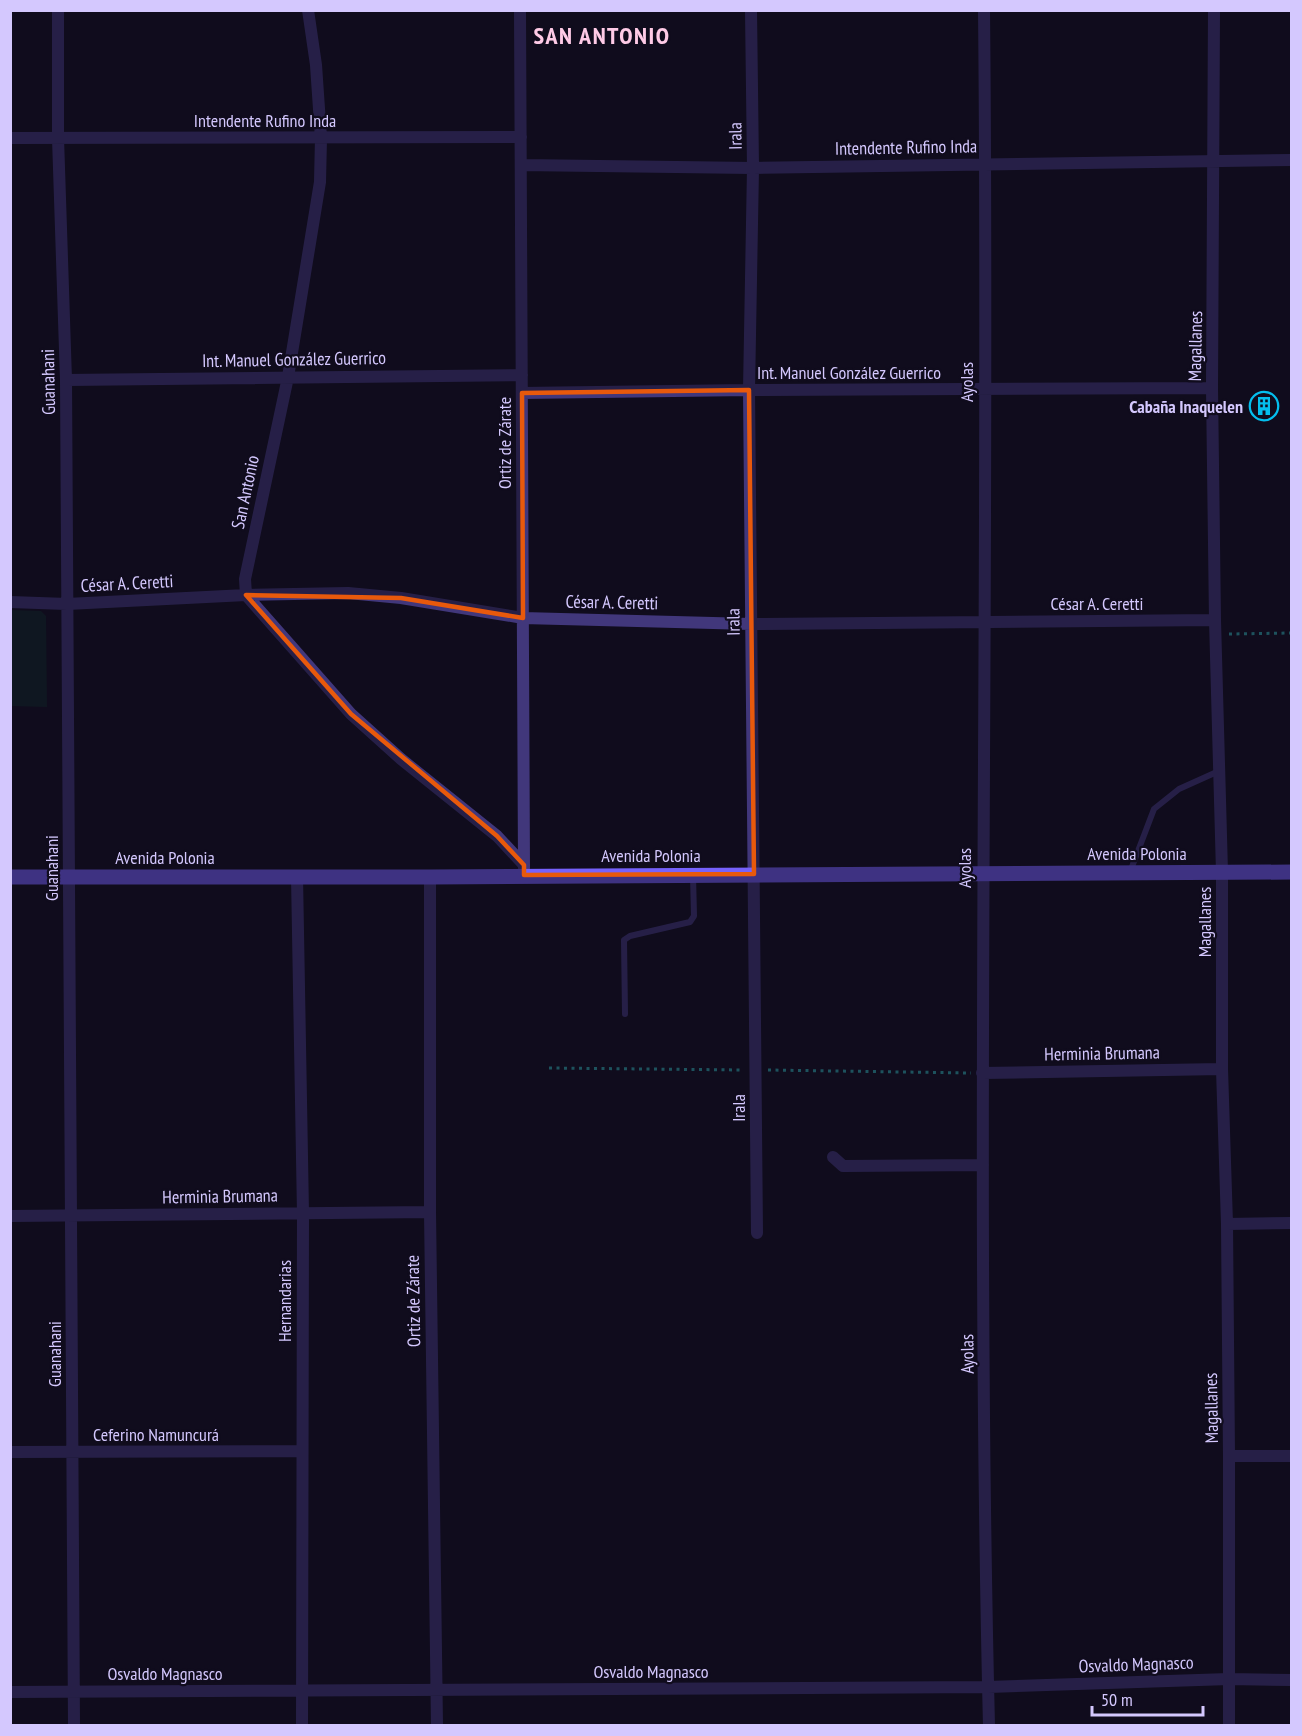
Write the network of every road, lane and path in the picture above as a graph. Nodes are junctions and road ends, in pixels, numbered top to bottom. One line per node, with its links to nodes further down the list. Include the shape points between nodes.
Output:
1 (58, 10): 9 (street, Guanahani)
2 (308, 10): 10 (street, San Antonio)
3 (520, 10): 7 (street, Ortiz de Zárate)
4 (751, 10): 15 (street, Irala)
5 (984, 10): 13 (street, Ayolas)
6 (1214, 10): 11 (street, Magallanes)
7 (521, 137): 10 (street, Intendente Rufino Inda); 14 (street, Ortiz de Zárate)
8 (10, 138): 9 (street, Intendente Rufino Inda)
9 (58, 138): 10 (street, Intendente Rufino Inda); 18 (street, Guanahani)
10 (321, 138): 17 (street, San Antonio, via 320,182)
11 (1215, 160): 12 (street, Intendente Rufino Inda); 13 (street, Intendente Rufino Inda); 19 (street, Magallanes)
12 (1292, 160)
13 (986, 164): 15 (street, Intendente Rufino Inda); 21 (street, Ayolas)
14 (521, 165): 15 (street, Intendente Rufino Inda); 16 (street, Ortiz de Zárate)
15 (753, 168): 20 (street, Irala)
16 (522, 375): 17 (street, Int. Manuel González Guerrico); 22 (street, Ortiz de Zárate)
17 (288, 377): 18 (street, Int. Manuel González Guerrico); 23 (street, San Antonio, via 245,579)
18 (66, 380): 25 (street, Guanahani)
19 (1212, 388): 21 (street, Int. Manuel González Guerrico); 27 (street, Magallanes)
20 (749, 390): 21 (street, Int. Manuel González Guerrico); 22 (street, Int. Manuel González Guerrico); 29 (street, Irala)
21 (984, 390): 28 (street, Ayolas)
22 (522, 393): 26 (street, Ortiz de Zárate)
23 (246, 595): 25 (street, César A. Ceretti); 26 (street, César A. Ceretti, via 348,593); 33 (street, via 351,714 497,836)
24 (10, 602): 25 (street, César A. Ceretti)
25 (68, 604): 42 (street, Guanahani)
26 (523, 618): 29 (street, César A. Ceretti); 33 (street, Ortiz de Zárate)
27 (1215, 620): 28 (street, César A. Ceretti); 31 (street, Magallanes)
28 (984, 622): 29 (street, César A. Ceretti); 36 (street, Ayolas)
29 (751, 624): 39 (street, Irala)
30 (1292, 633): 31 (path)
31 (1215, 635): 32 (street, Magallanes)
32 (1219, 771): 34 (street, Magallanes); 37 (lane, via 1179,789 1154,809)
33 (524, 870): 38 (main road, Avenida Polonia); 43 (main road, Avenida Polonia)
34 (1222, 872): 35 (main road, Avenida Polonia); 37 (main road, Avenida Polonia); 45 (street, Magallanes)
35 (1292, 872)
36 (982, 873): 37 (main road, Avenida Polonia); 39 (main road, Avenida Polonia); 46 (street, Ayolas)
37 (1129, 873)
38 (693, 874): 39 (main road, Avenida Polonia); 44 (lane, via 694,916 690,922 624,940)
39 (754, 874): 55 (street, Irala)
40 (297, 876): 42 (main road, Avenida Polonia); 43 (main road, Avenida Polonia); 50 (street, Hernandarias)
41 (10, 877): 42 (main road, Avenida Polonia)
42 (69, 877): 51 (street, Guanahani)
43 (430, 877): 49 (street, Ortiz de Zárate)
44 (625, 1014)
45 (1222, 1069): 46 (street, Herminia Brumana); 54 (street, Magallanes)
46 (982, 1073): 48 (street, Ayolas)
47 (833, 1157): 48 (street, via 843,1166)
48 (983, 1165): 63 (street, Ayolas)
49 (429, 1212): 50 (street, Herminia Brumana); 64 (street, Ortiz de Zárate)
50 (303, 1213): 51 (street, Herminia Brumana); 56 (street, Hernandarias)
51 (71, 1215): 52 (street, Herminia Brumana); 58 (street, Guanahani)
52 (10, 1216)
53 (1292, 1223): 54 (street)
54 (1227, 1224): 59 (street, Magallanes)
55 (757, 1233)
56 (301, 1451): 58 (street, Ceferino Namuncurá); 65 (street, Hernandarias)
57 (10, 1452): 58 (street, Ceferino Namuncurá)
58 (72, 1453): 67 (street, Guanahani)
59 (1229, 1456): 60 (street); 61 (street, Magallanes)
60 (1292, 1456)
61 (1229, 1679): 62 (street, Osvaldo Magnasco); 63 (street, Osvaldo Magnasco); 72 (street, Magallanes)
62 (1292, 1680)
63 (988, 1687): 64 (street, Osvaldo Magnasco); 71 (street, Ayolas)
64 (436, 1690): 65 (street, Osvaldo Magnasco); 70 (street, Ortiz de Zárate)
65 (302, 1691): 67 (street, Osvaldo Magnasco); 69 (street, Hernandarias)
66 (10, 1692): 67 (street, Osvaldo Magnasco)
67 (74, 1692): 68 (street, Guanahani)
68 (74, 1725)
69 (302, 1725)
70 (437, 1725)
71 (989, 1725)
72 (1229, 1725)

